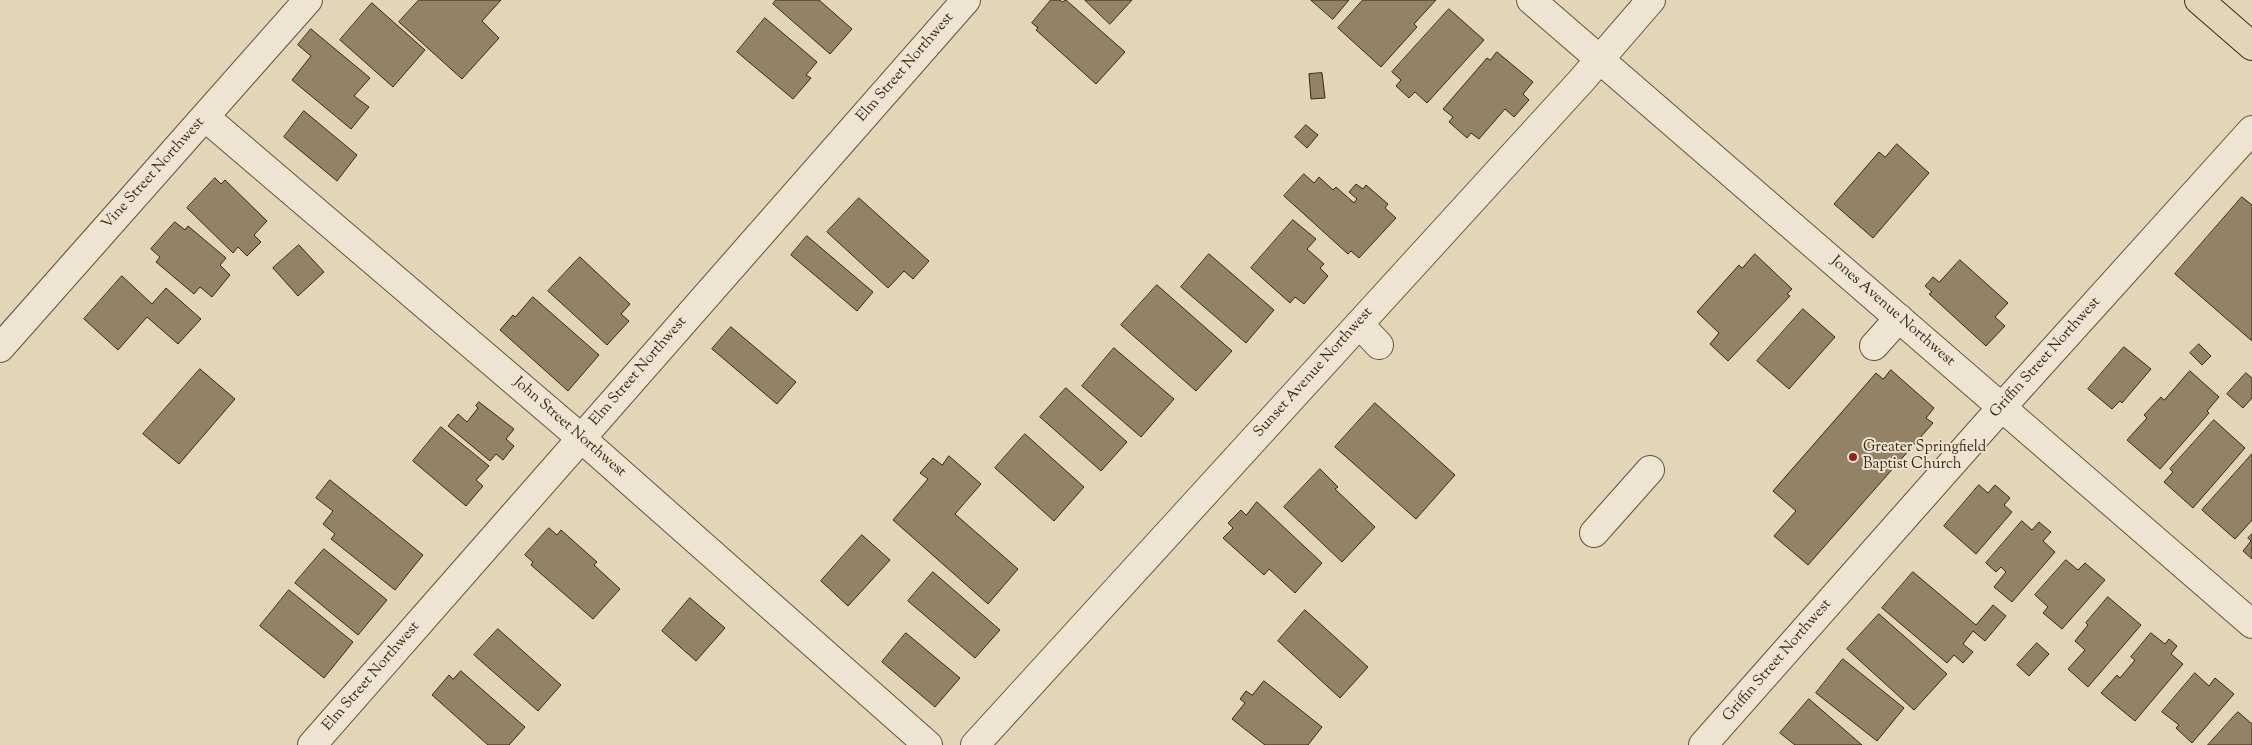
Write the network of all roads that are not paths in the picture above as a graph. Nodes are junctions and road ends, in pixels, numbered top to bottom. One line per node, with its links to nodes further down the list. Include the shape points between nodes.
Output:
1 (308, 0): 8 (street, Vine Street Northwest)
2 (966, 0): 16 (street, Elm Street Northwest)
3 (1531, 0): 7 (street, Jones Avenue Northwest)
4 (1651, 0): 7 (street, Sunset Avenue Northwest)
5 (2199, 0): 6 (main road)
6 (2252, 46)
7 (1600, 59): 10 (street, Jones Avenue Northwest); 11 (street, Sunset Avenue Northwest)
8 (205, 117): 14 (street, Vine Street Northwest); 16 (street, John Street Northwest)
9 (2247, 145): 15 (street, Griffin Street Northwest)
10 (1899, 318): 13 (street); 15 (street, Jones Avenue Northwest)
11 (1358, 324): 12 (street); 22 (street, Sunset Avenue Northwest)
12 (1379, 346)
13 (1874, 346)
14 (0, 348)
15 (2001, 408): 19 (street, Jones Avenue Northwest); 23 (street, Griffin Street Northwest)
16 (581, 438): 20 (street, Elm Street Northwest); 21 (street, John Street Northwest)
17 (1650, 470): 18 (street)
18 (1594, 533)
19 (2252, 624)
20 (312, 745)
21 (928, 745)
22 (975, 745)
23 (1703, 745)

